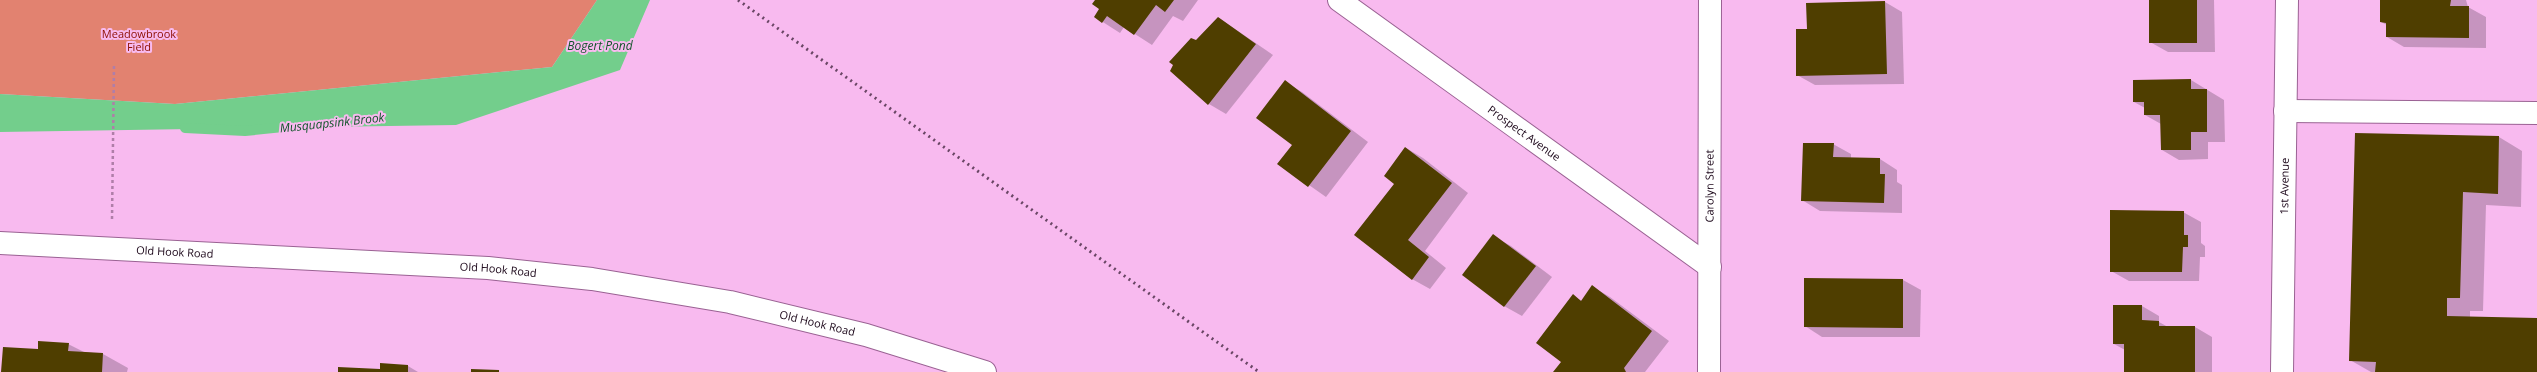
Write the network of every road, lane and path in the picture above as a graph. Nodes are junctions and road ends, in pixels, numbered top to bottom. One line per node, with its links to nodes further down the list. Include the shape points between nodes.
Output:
1 (1339, 0): 9 (street, Prospect Avenue)
2 (1710, 0): 9 (street, Carolyn Street)
3 (2287, 0): 5 (street, 1st Avenue)
4 (114, 65): 8 (path)
5 (2285, 111): 6 (street); 12 (street, 1st Avenue)
6 (2537, 113)
7 (0, 243): 8 (street, Old Hook Road)
8 (112, 249): 10 (street, Old Hook Road, via 488,268 592,279 730,302 866,334)
9 (1710, 267): 11 (street, Carolyn Street)
10 (985, 372)
11 (1709, 372)
12 (2282, 372)

